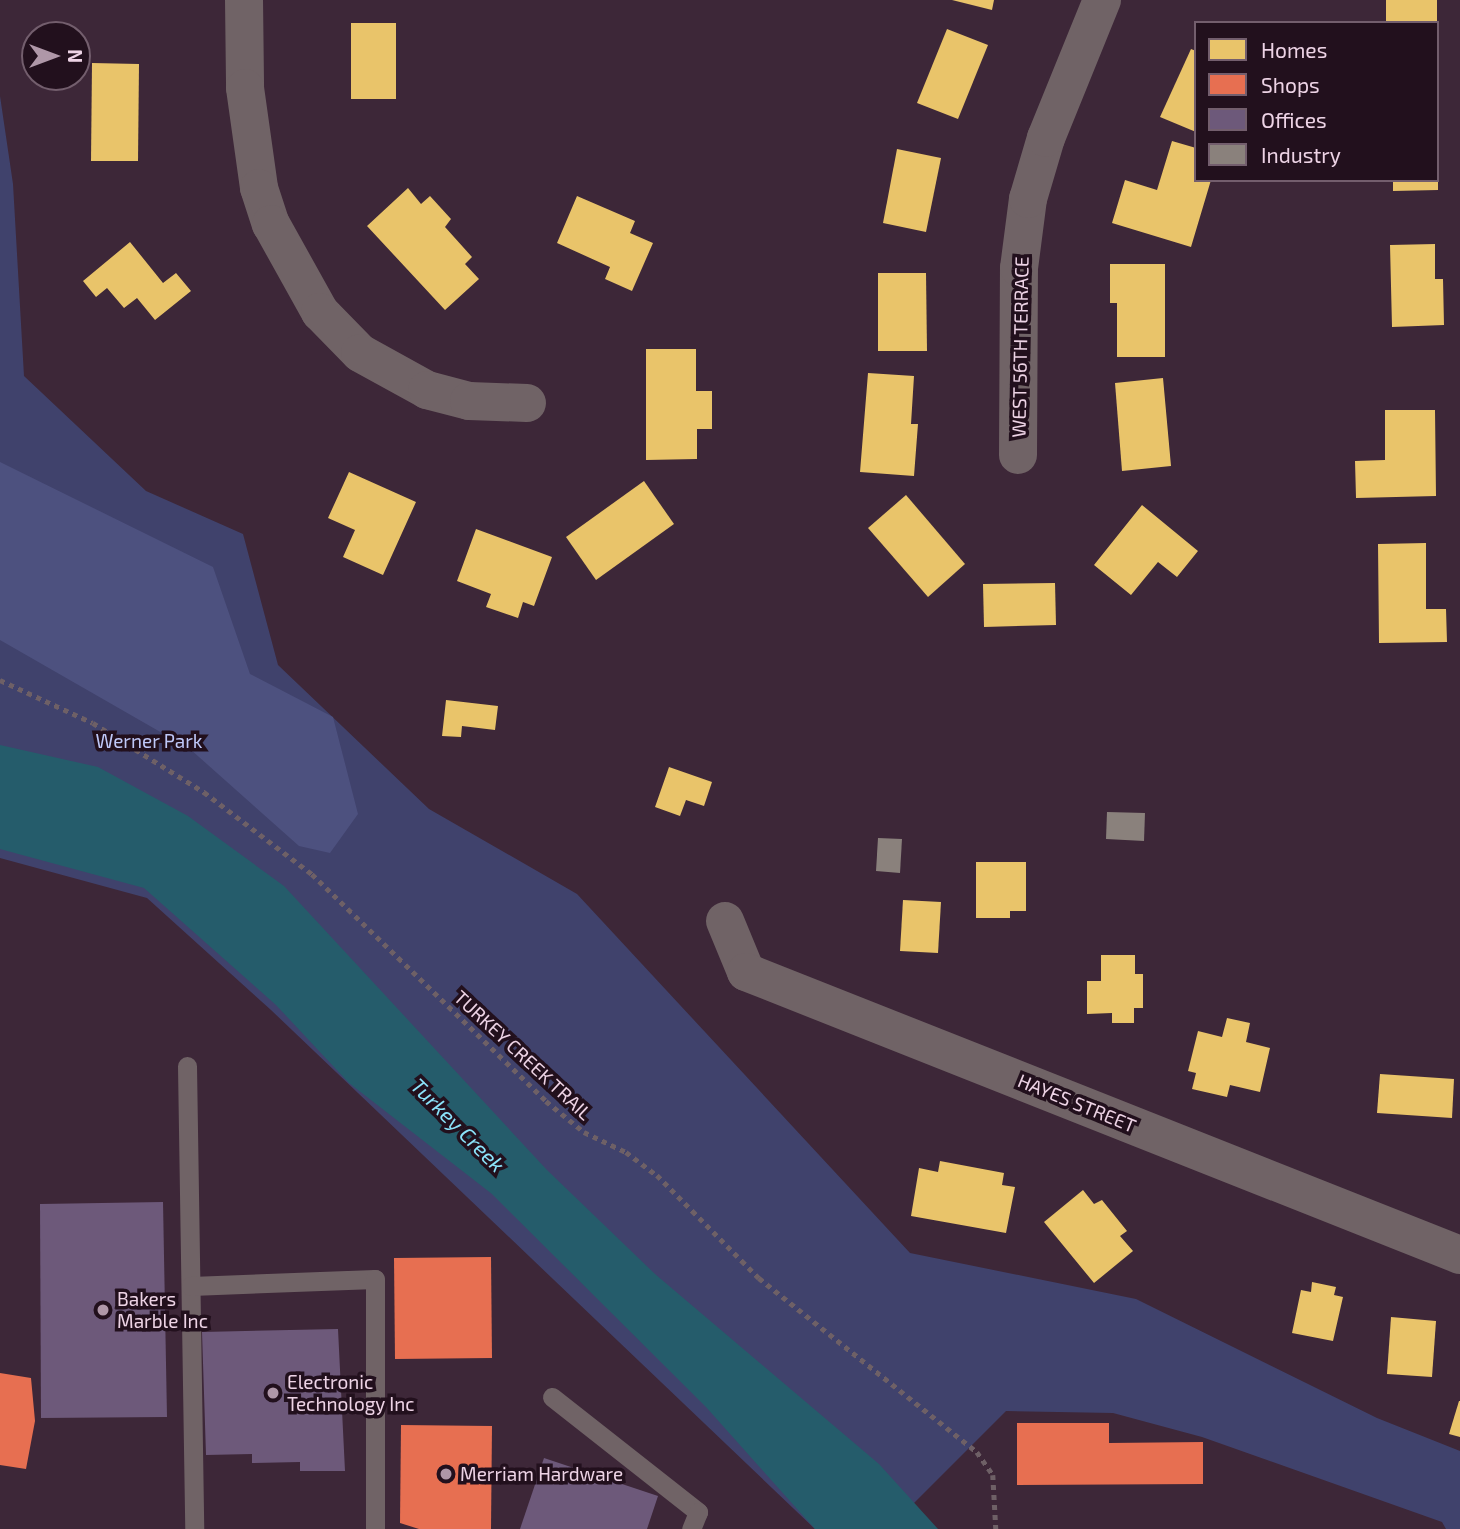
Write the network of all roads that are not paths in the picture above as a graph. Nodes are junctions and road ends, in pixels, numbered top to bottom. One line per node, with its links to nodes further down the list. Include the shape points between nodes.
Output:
1 (244, 0): 3 (street, via 245,88 254,163 271,224 320,312 360,353 427,390 469,401)
2 (1102, 0): 4 (street, WEST 56TH TERRACE, via 1046,138 1028,200 1019,268)
3 (527, 403)
4 (1018, 455)
5 (725, 921): 7 (street, HAYES STREET, via 746,972)
6 (187, 1066): 8 (lane)
7 (1460, 1255)
8 (191, 1286): 10 (lane); 11 (lane, via 375,1279)
9 (552, 1397): 12 (lane, via 698,1512)
10 (194, 1529)
11 (375, 1529)
12 (691, 1529)

